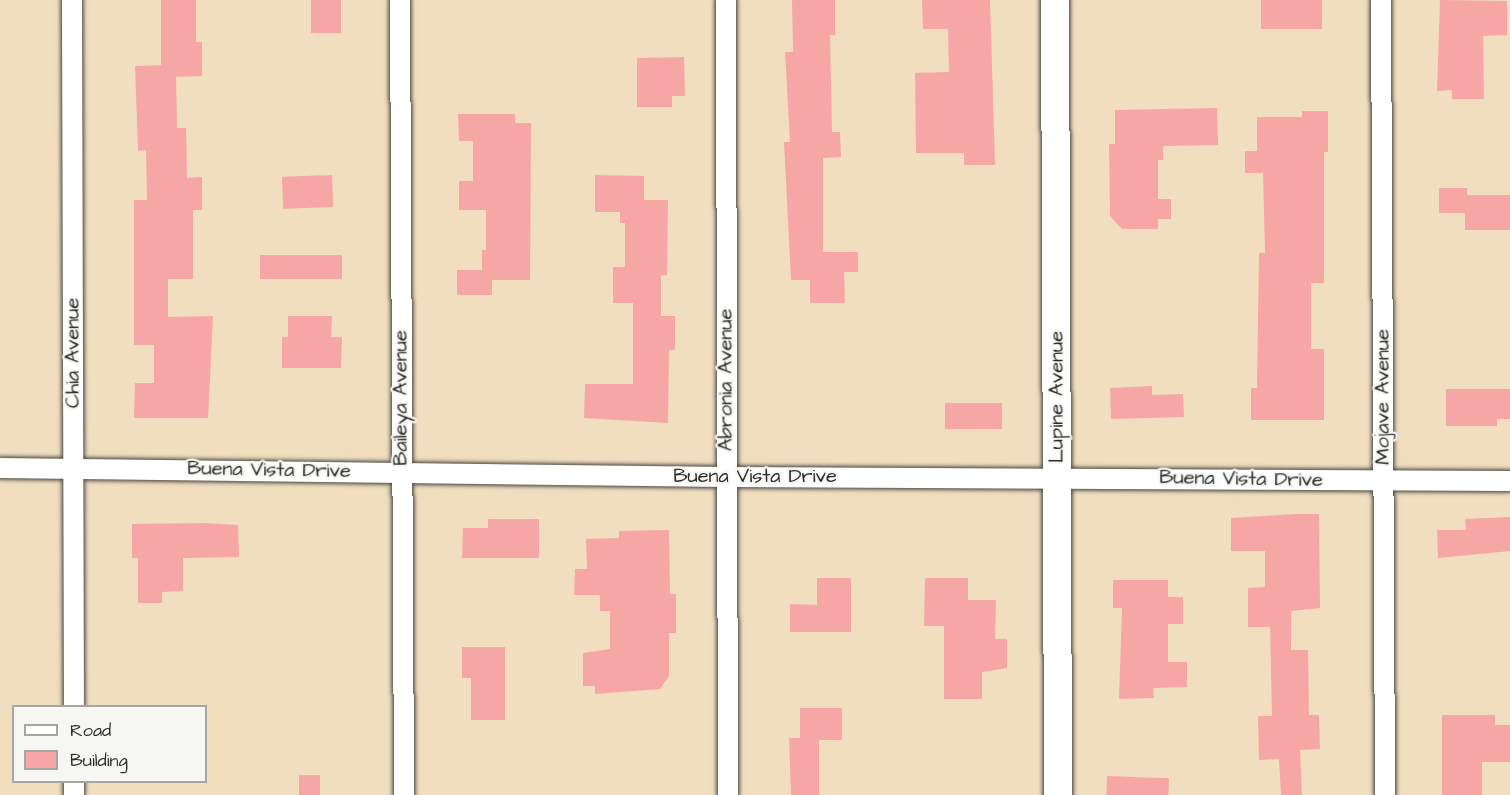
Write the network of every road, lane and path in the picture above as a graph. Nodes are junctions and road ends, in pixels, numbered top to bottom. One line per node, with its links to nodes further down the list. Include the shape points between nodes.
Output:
1 (72, 0): 7 (street, Chia Avenue)
2 (400, 0): 8 (street, Baileya Avenue)
3 (726, 0): 10 (street, Abronia Avenue)
4 (1054, 0): 9 (street, Lupine Avenue)
5 (1381, 0): 11 (street, Mojave Avenue)
6 (0, 468): 7 (street, Buena Vista Drive)
7 (74, 468): 8 (street, Buena Vista Drive); 13 (street, Chia Avenue)
8 (401, 472): 10 (street, Buena Vista Drive); 14 (street, Baileya Avenue)
9 (1058, 476): 10 (street, Buena Vista Drive); 11 (street, Buena Vista Drive); 16 (street, Lupine Avenue)
10 (727, 477): 15 (street, Abronia Avenue)
11 (1383, 481): 12 (street, Buena Vista Drive); 17 (street, Mojave Avenue)
12 (1510, 481)
13 (74, 705)
14 (404, 795)
15 (729, 795)
16 (1058, 795)
17 (1384, 795)

